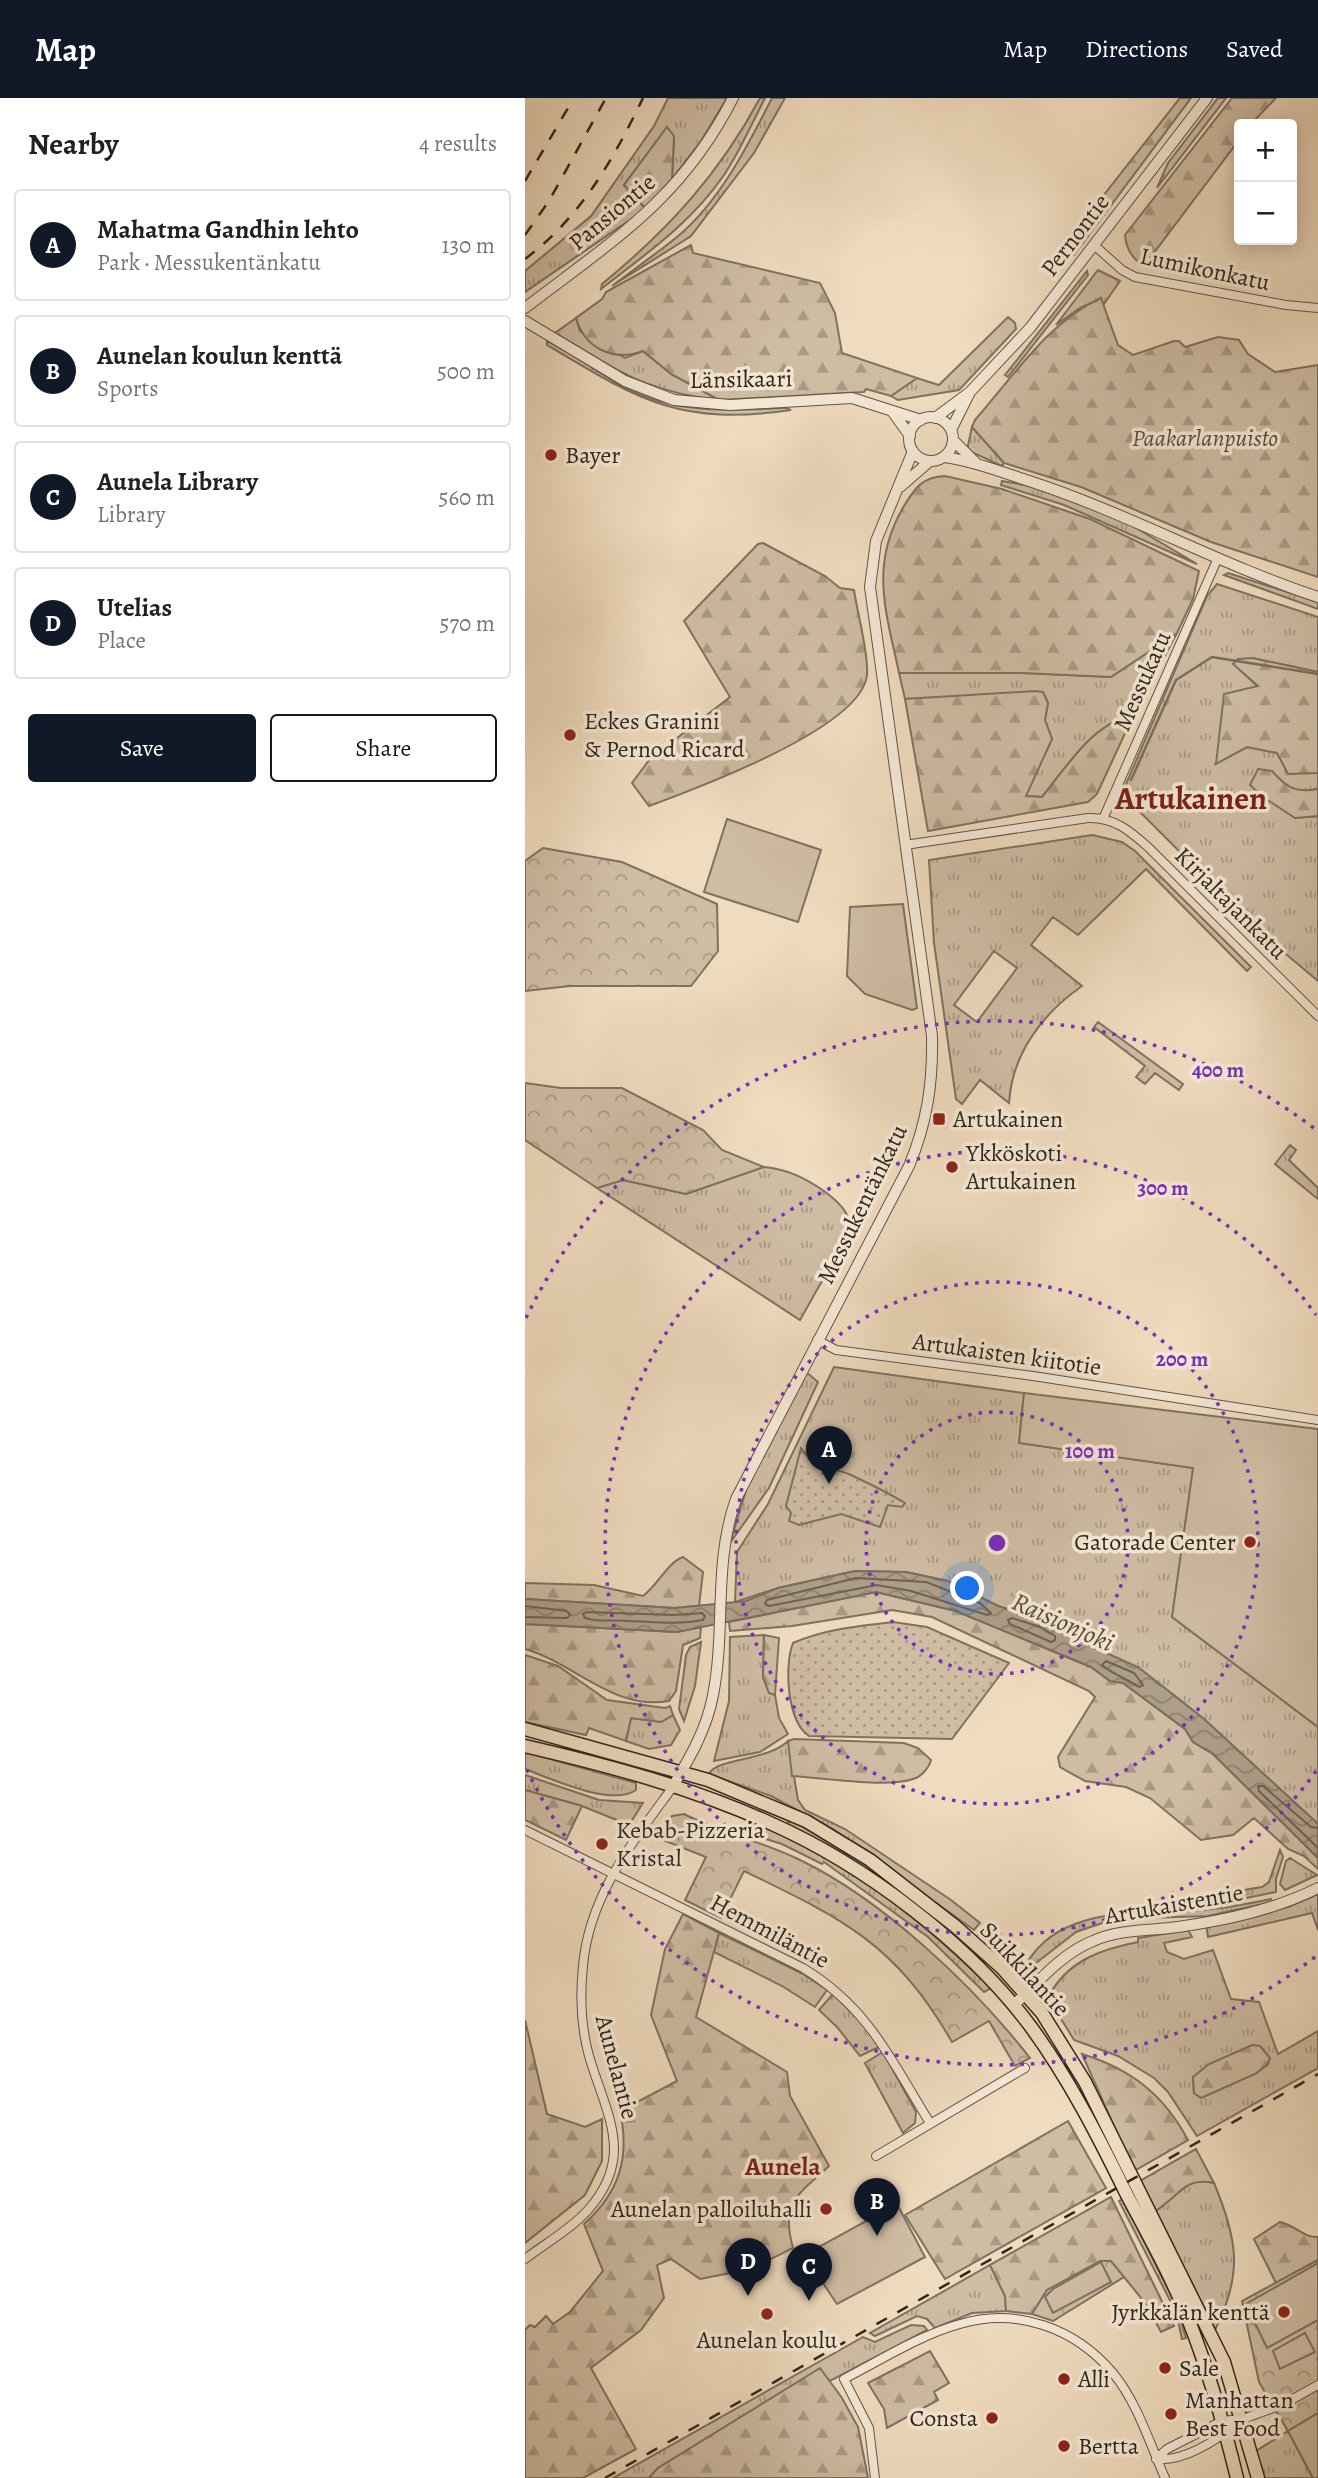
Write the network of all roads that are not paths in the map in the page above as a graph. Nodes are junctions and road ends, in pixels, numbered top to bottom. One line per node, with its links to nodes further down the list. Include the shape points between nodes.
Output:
1 (733, 98): 4 (street, Pansiontie, via 699,154 658,204)
2 (1207, 98): 3 (street, Pernontie)
3 (1094, 245): 5 (street, Lumikonkatu, via 1135,277); 7 (street, Pernontie, via 1030,328)
4 (525, 308)
5 (1318, 308)
6 (525, 321): 8 (street, Länsikaari, via 625,381 674,400 730,405 840,397)
7 (970, 392): 9 (street, Pernontie); 11 (street, Pernontie)
8 (892, 411): 10 (street, Länsikaari); 12 (street)
9 (935, 418): 10 (street); 11 (street, via 944,422)
10 (921, 420): 12 (street)
11 (952, 435): 14 (street); 16 (street)
12 (910, 436): 13 (street)
13 (913, 451): 15 (street); 17 (street, Messukentänkatu)
14 (944, 457): 15 (street); 16 (street)
15 (930, 461): 17 (street, Messukentänkatu)
16 (977, 464): 18 (street, via 1077,496)
17 (900, 487): 21 (street, Messukentänkatu, via 876,541 870,587)
18 (1217, 560): 19 (street); 20 (street, Messukatu)
19 (1318, 597)
20 (1103, 818): 21 (street); 22 (street, Kirjaltajankatu, via 1127,829 1148,847)
21 (905, 845): 23 (street, Messukentänkatu, via 932,1036 933,1077 927,1112 909,1167)
22 (1318, 1016)
23 (817, 1340): 24 (street, Artukaisten kiitotie, via 836,1350); 27 (street, Messukentänkatu, via 736,1499 726,1536 710,1709)
24 (1318, 1420)
25 (525, 1729): 27 (main road, Suikkilantie)
26 (525, 1745): 28 (main road, Suikkilantie)
27 (681, 1772): 28 (street, Messukentänkatu); 32 (main road, Suikkilantie, via 764,1801 842,1841 955,1926)
28 (672, 1788): 30 (street, Aunelantie); 33 (main road, Suikkilantie, via 756,1816 834,1856 946,1938)
29 (525, 1830): 30 (street, Hemmiläntie)
30 (613, 1873): 35 (street, Hemmiläntie, via 830,1985 872,2026); 37 (street, Aunelantie, via 592,1918 581,2002 589,2055 613,2124 612,2166 605,2186 586,2212)
31 (1317, 1888): 32 (street, Artukaistentie, via 1260,1910 1103,1937 1062,1959)
32 (1026, 1993): 33 (street, Artukaistentie); 39 (main road, Suikkilantie, via 1085,2082 1215,2342)
33 (1014, 2005): 40 (main road, Suikkilantie, via 1068,2082 1147,2233 1189,2322)
34 (1025, 2068): 35 (street)
35 (930, 2123): 36 (street)
36 (876, 2156)
37 (525, 2259)
38 (1318, 2385): 39 (street)
39 (1243, 2419): 40 (street); 45 (main road, Suikkilantie)
40 (1224, 2427): 41 (street, via 1167,2449); 41 (street, via 1172,2461); 44 (main road, Suikkilantie)
41 (1156, 2459): 42 (street, via 1115,2375 1093,2352 1067,2334 1019,2318 994,2318 960,2324 844,2379 869,2428); 43 (street)
42 (875, 2478)
43 (1165, 2478)
44 (1237, 2478)
45 (1258, 2478)

